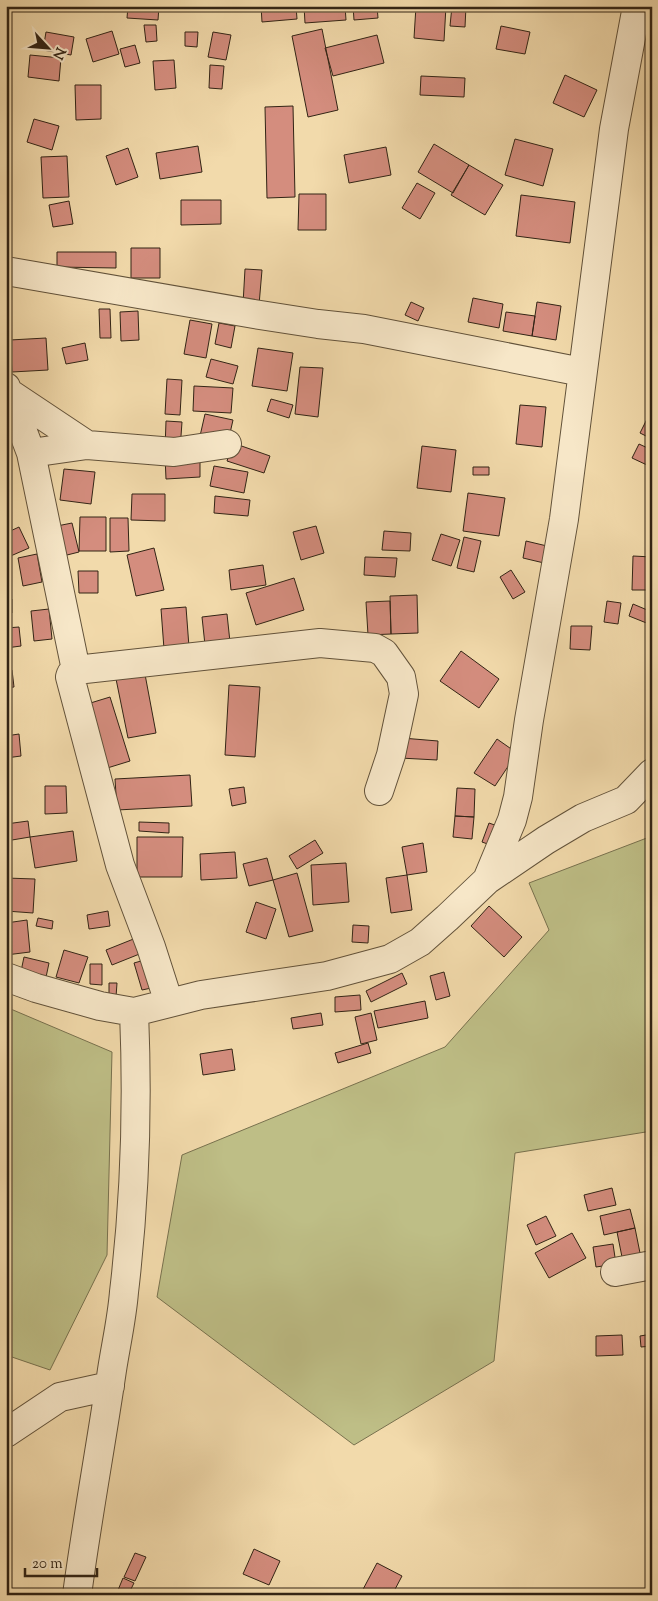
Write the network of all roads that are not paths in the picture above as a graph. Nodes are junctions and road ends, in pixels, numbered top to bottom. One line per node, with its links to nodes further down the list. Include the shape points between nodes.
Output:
1 (637, 6): 3 (street, via 614,129)
2 (6, 271): 3 (street, via 364,329)
3 (582, 372): 11 (street, via 564,519 518,797)
4 (7, 390): 6 (street); 7 (street)
5 (226, 444): 6 (street, via 174,452)
6 (86, 445): 7 (street)
7 (31, 453): 8 (street)
8 (76, 670): 10 (street, via 320,643 375,648 384,653 402,677 404,694 391,755); 13 (street, via 70,677 120,865)
9 (652, 774): 11 (street, via 626,800 584,818)
10 (379, 791)
11 (487, 880): 13 (street, via 420,942 390,959 327,976)
12 (6, 977): 14 (street, via 100,1006)
13 (169, 1003): 14 (street)
14 (134, 1012): 17 (street, via 134,1168 124,1293)
15 (652, 1265): 16 (street)
16 (615, 1272)
17 (110, 1386): 18 (street, via 60,1397); 19 (street)
18 (6, 1433)
19 (77, 1595)

